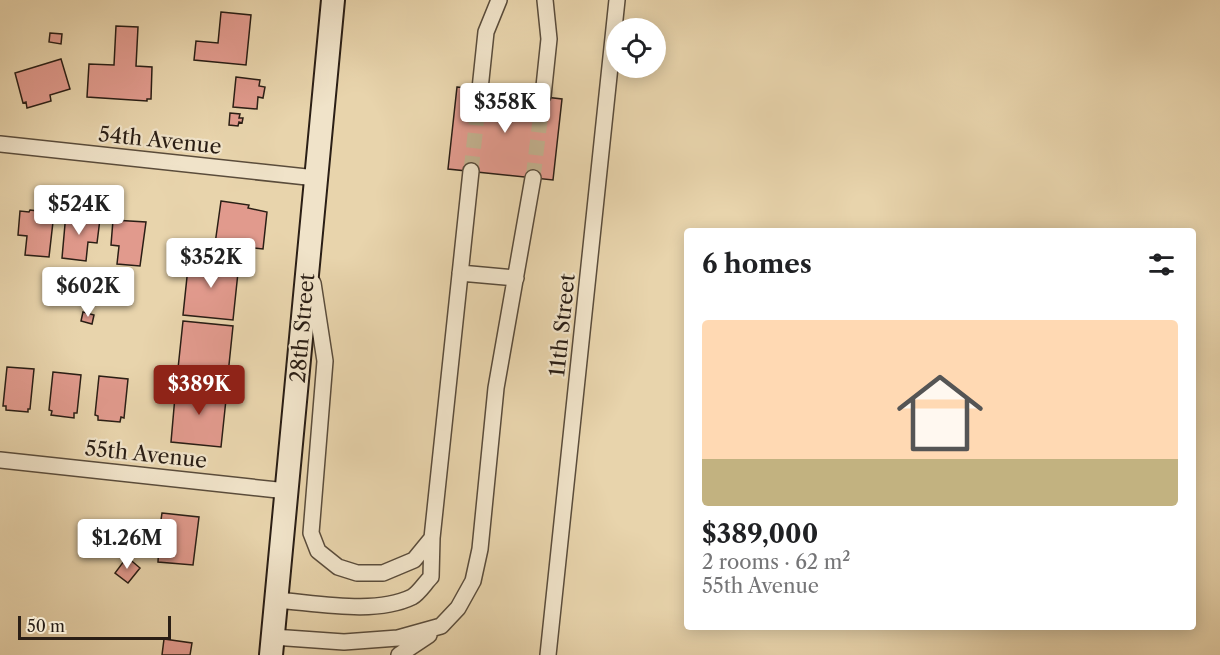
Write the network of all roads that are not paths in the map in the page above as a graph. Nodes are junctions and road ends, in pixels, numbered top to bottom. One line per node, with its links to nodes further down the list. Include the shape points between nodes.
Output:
1 (333, 0): 9 (main road, 28th Street)
2 (499, 0): 5 (street, via 486,32)
3 (545, 0): 6 (street, via 549,39)
4 (617, 0): 21 (street, 11th Street)
5 (480, 89)
6 (543, 96)
7 (0, 144): 9 (street, 54th Avenue)
8 (471, 171): 12 (street)
9 (316, 178): 11 (main road, 28th Street)
10 (532, 178): 13 (street)
11 (309, 257): 15 (main road, 28th Street); 16 (street, via 325,361 311,532 318,551 338,567 357,573 383,573 414,560)
12 (460, 273): 13 (street); 16 (street)
13 (516, 278): 18 (street, via 496,388 480,549 473,581 458,608)
14 (0, 460): 15 (street, 55th Avenue)
15 (286, 491): 17 (main road, 28th Street)
16 (432, 538): 17 (street, via 431,577 414,596 387,606)
17 (276, 600): 19 (main road, 28th Street)
18 (441, 626): 19 (street, via 398,639); 20 (street)
19 (272, 646)
20 (399, 655)
21 (549, 655)

